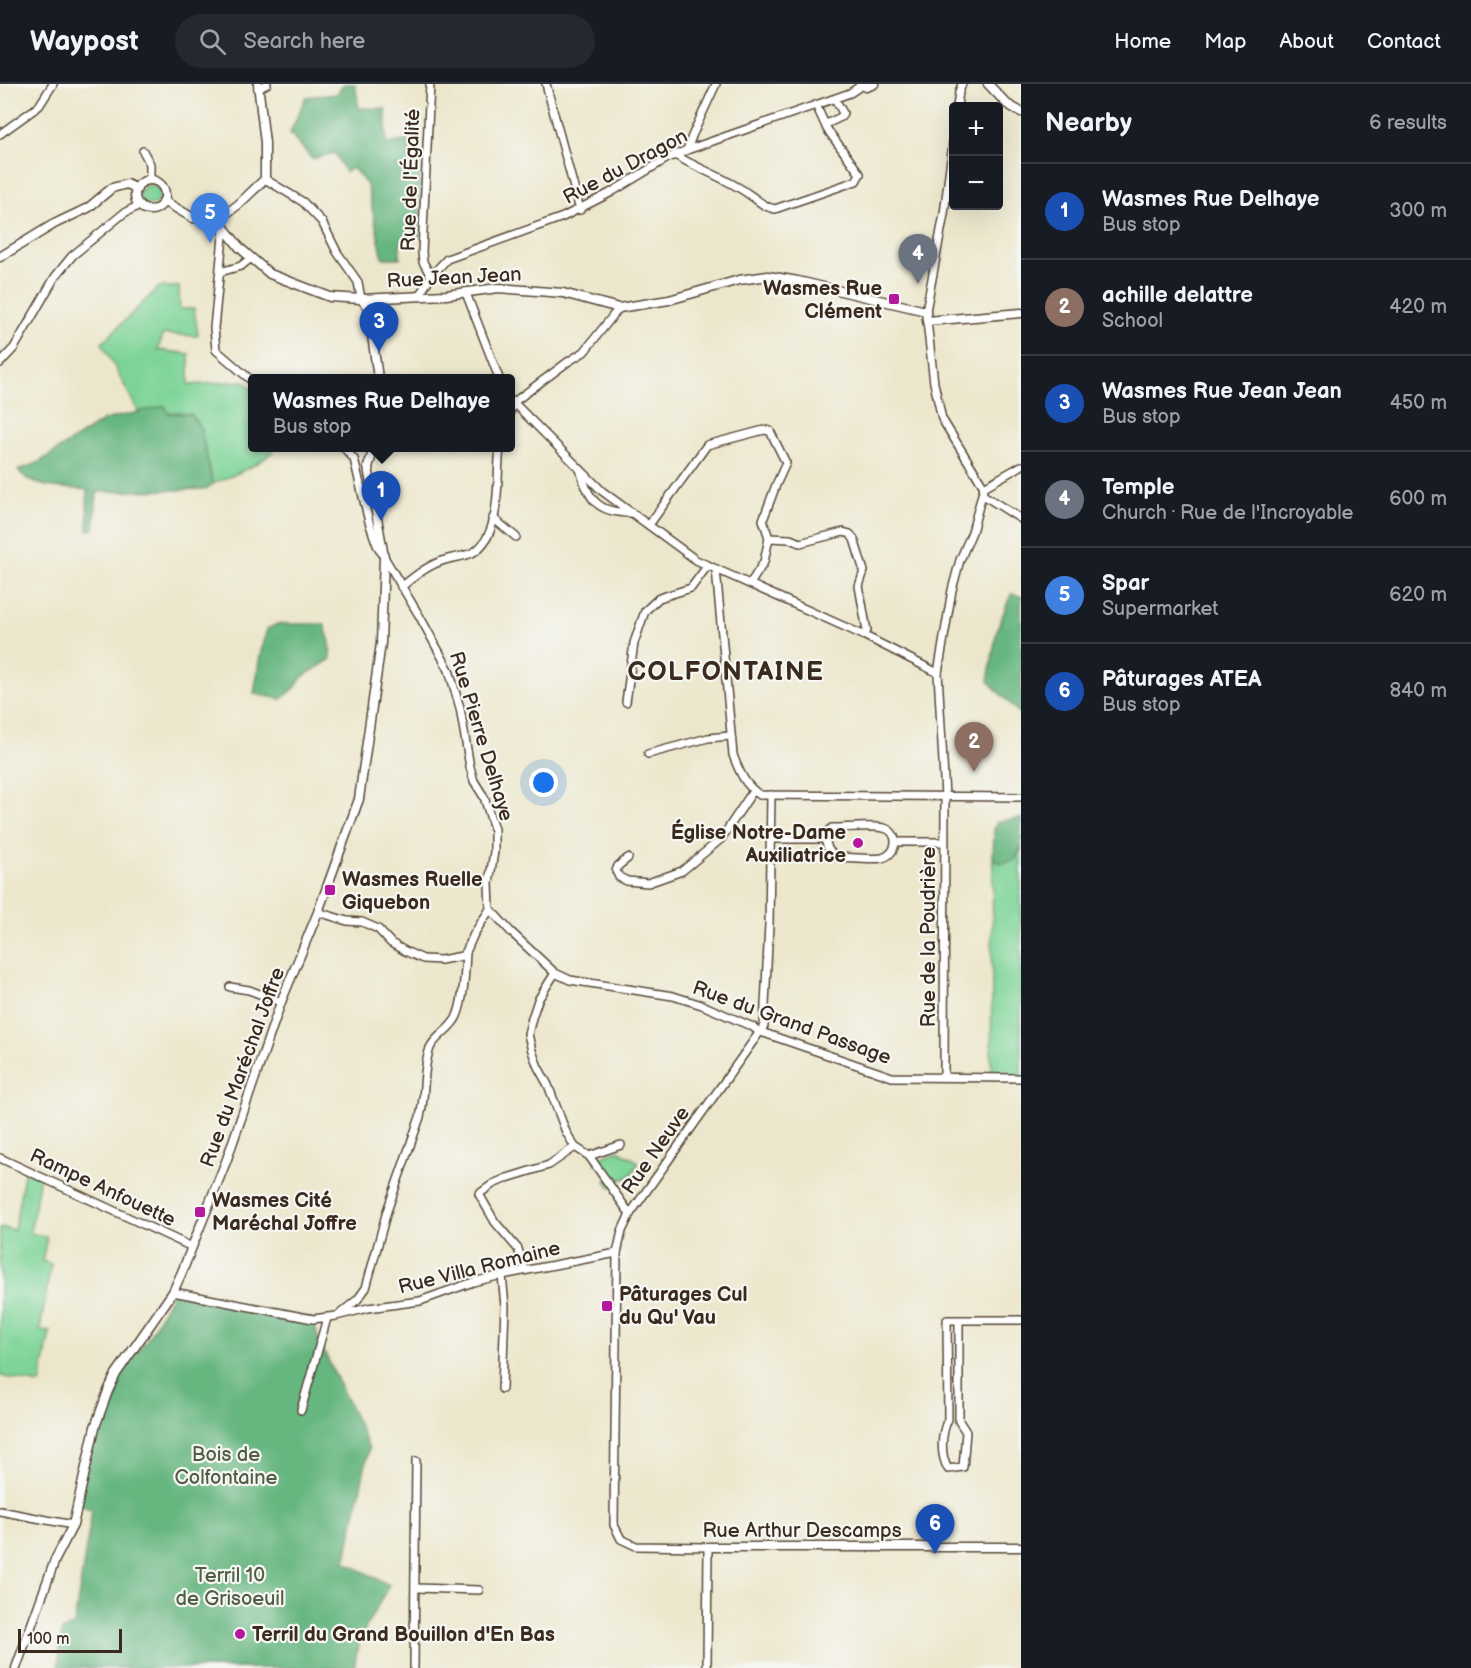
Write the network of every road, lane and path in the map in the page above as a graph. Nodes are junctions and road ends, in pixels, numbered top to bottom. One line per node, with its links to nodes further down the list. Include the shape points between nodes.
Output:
1 (53, 84): 16 (street, via 39,106)
2 (267, 84): 10 (street)
3 (430, 84): 31 (street, Rue de l'Égalité, via 422,252)
4 (546, 84): 26 (street)
5 (716, 84): 17 (street)
6 (874, 84): 9 (street)
7 (962, 84): 12 (street)
8 (988, 84): 14 (street)
9 (861, 85): 11 (street, Rue du Dragon)
10 (258, 87): 21 (street)
11 (835, 99): 13 (street, Rue du Dragon); 15 (street, via 843,113)
12 (957, 102)
13 (816, 105): 15 (street); 17 (street, Rue du Dragon)
14 (1021, 112)
15 (826, 124): 19 (street, via 860,174 856,181 775,208 767,208 733,183)
16 (0, 134)
17 (687, 150): 19 (street, Rue du Dragon)
18 (143, 151): 22 (street, via 150,164)
19 (675, 155): 26 (street, Rue du Dragon)
20 (951, 156): 36 (street)
21 (265, 179): 27 (street); 34 (street, via 303,202 322,222 358,282)
22 (150, 180): 23 (street); 24 (street, via 163,187)
23 (137, 189): 25 (street); 28 (street, via 127,184 112,188 88,208)
24 (164, 201): 25 (street, via 153,209); 27 (street, via 193,218)
25 (140, 205): 39 (street, via 124,213 72,256 55,277 14,348)
26 (580, 210): 31 (street, Rue du Dragon, via 453,256)
27 (221, 224): 29 (street, Rue Jean Jean); 30 (street)
28 (0, 257)
29 (251, 258): 30 (street, via 241,266); 34 (street, Rue Jean Jean, via 270,274 305,288 330,297)
30 (220, 272): 42 (street, via 214,328 216,350)
31 (431, 276): 33 (street, Rue du Dragon)
32 (466, 293): 33 (street, Rue Jean Jean); 35 (street, Rue Jean Jean, via 498,288 533,290 563,293); 41 (street)
33 (419, 296): 34 (street, Rue Jean Jean)
34 (361, 299): 40 (street, via 368,307)
35 (619, 308): 36 (street, via 768,276); 43 (street, via 584,352)
36 (926, 311): 38 (street)
37 (1021, 313): 38 (street)
38 (927, 321): 50 (street, via 942,419)
39 (0, 363)
40 (377, 374)
41 (497, 374)
42 (248, 378)
43 (515, 399)
44 (515, 404): 49 (street)
45 (348, 452): 58 (street, Rue Pierre Delhaye, via 354,459 370,524)
46 (372, 452): 58 (street, Rue du Maréchal Joffre, via 368,467)
47 (500, 452): 53 (street)
48 (1021, 466): 50 (street)
49 (579, 467): 52 (street, via 602,491); 52 (street, via 589,496 602,508)
50 (984, 487): 51 (street, Rue de la Poudrière)
51 (983, 495): 54 (street); 63 (street, Rue de la Poudrière, via 952,590)
52 (632, 513): 55 (street)
53 (494, 518): 56 (street); 61 (street, via 475,552 429,566)
54 (1021, 519)
55 (649, 525): 57 (street, via 707,445 764,430 770,432 786,463 763,520); 59 (street, via 696,560)
56 (516, 537)
57 (769, 538): 60 (street, via 764,562); 62 (street, via 800,543 843,532 855,539 864,572 859,586 867,631)
58 (384, 557): 61 (street, Rue Pierre Delhaye); 77 (street, Rue du Maréchal Joffre, via 381,644 359,799)
59 (712, 567): 60 (street); 64 (street, via 691,588 659,598 645,611 634,644); 65 (street)
60 (750, 584): 62 (street)
61 (401, 587): 76 (street, Rue Pierre Delhaye, via 449,670 474,781 490,813 494,829)
62 (863, 635): 63 (street)
63 (938, 672): 69 (street, Rue de la Poudrière)
64 (626, 702)
65 (730, 736): 66 (street); 67 (street, via 741,776)
66 (648, 754)
67 (753, 791): 68 (street); 75 (street, via 721,839 682,871 648,883 627,881 616,871)
68 (771, 795): 69 (street); 71 (street, Rue Neuve)
69 (945, 796): 70 (street); 74 (street, Rue de la Poudrière)
70 (1021, 797)
71 (771, 839): 72 (street); 82 (street, Rue Neuve, via 764,1026)
72 (825, 839): 73 (street, via 832,828 885,828 894,834); 73 (street, via 835,857 884,858)
73 (896, 842): 74 (street)
74 (944, 842): 83 (street, Rue de la Poudrière)
75 (628, 858)
76 (490, 909): 78 (street); 79 (street)
77 (318, 912): 78 (street, via 363,922 378,929 391,943 423,959 441,960); 81 (street, Rue du Maréchal Joffre)
78 (466, 952): 95 (street, via 457,1017 431,1045 420,1117 387,1211 371,1275 358,1299)
79 (555, 973): 82 (street, Rue du Grand Passage, via 570,980 673,996); 86 (street, via 538,1000 528,1034 537,1067)
80 (230, 987): 81 (street)
81 (281, 1002): 90 (street, Rue du Maréchal Joffre)
82 (758, 1031): 83 (street, Rue du Grand Passage, via 892,1077); 89 (street, Rue Neuve)
83 (944, 1077): 84 (street, Rue du Grand Passage)
84 (1021, 1078)
85 (621, 1145): 87 (street)
86 (575, 1147): 87 (street); 92 (street, via 549,1165 507,1178 479,1194 495,1222 518,1249)
87 (590, 1156): 89 (street)
88 (0, 1158): 90 (street, Rampe Anfouette)
89 (630, 1214): 91 (street, Rue Neuve)
90 (192, 1247): 94 (street, Rue du Maréchal Joffre)
91 (617, 1253): 92 (street, Rue Villa Romaine); 104 (street, Rue Neuve, via 613,1515)
92 (525, 1270): 93 (street, Rue Villa Romaine)
93 (502, 1275): 95 (street, Rue Villa Romaine, via 420,1301); 99 (street)
94 (172, 1292): 96 (street, Rue Villa Romaine); 103 (street, Rue du Maréchal Joffre, via 108,1391 95,1427)
95 (336, 1316): 96 (street, Rue Villa Romaine)
96 (327, 1318): 100 (street)
97 (959, 1320): 97 (street, via 960,1421 966,1432 963,1467 948,1469 943,1430 948,1419 947,1320); 98 (street)
98 (1021, 1320)
99 (502, 1389)
100 (301, 1410)
101 (416, 1461): 107 (street)
102 (0, 1511): 103 (street)
103 (73, 1525): 109 (street, Rue du Maréchal Joffre, via 55,1560)
104 (621, 1539): 105 (street, Rue Arthur Descamps, via 636,1546)
105 (708, 1547): 106 (street, Rue Arthur Descamps); 111 (street)
106 (1021, 1547)
107 (416, 1588): 108 (street); 110 (street)
108 (479, 1590)
109 (16, 1668)
110 (414, 1668)
111 (707, 1668)

